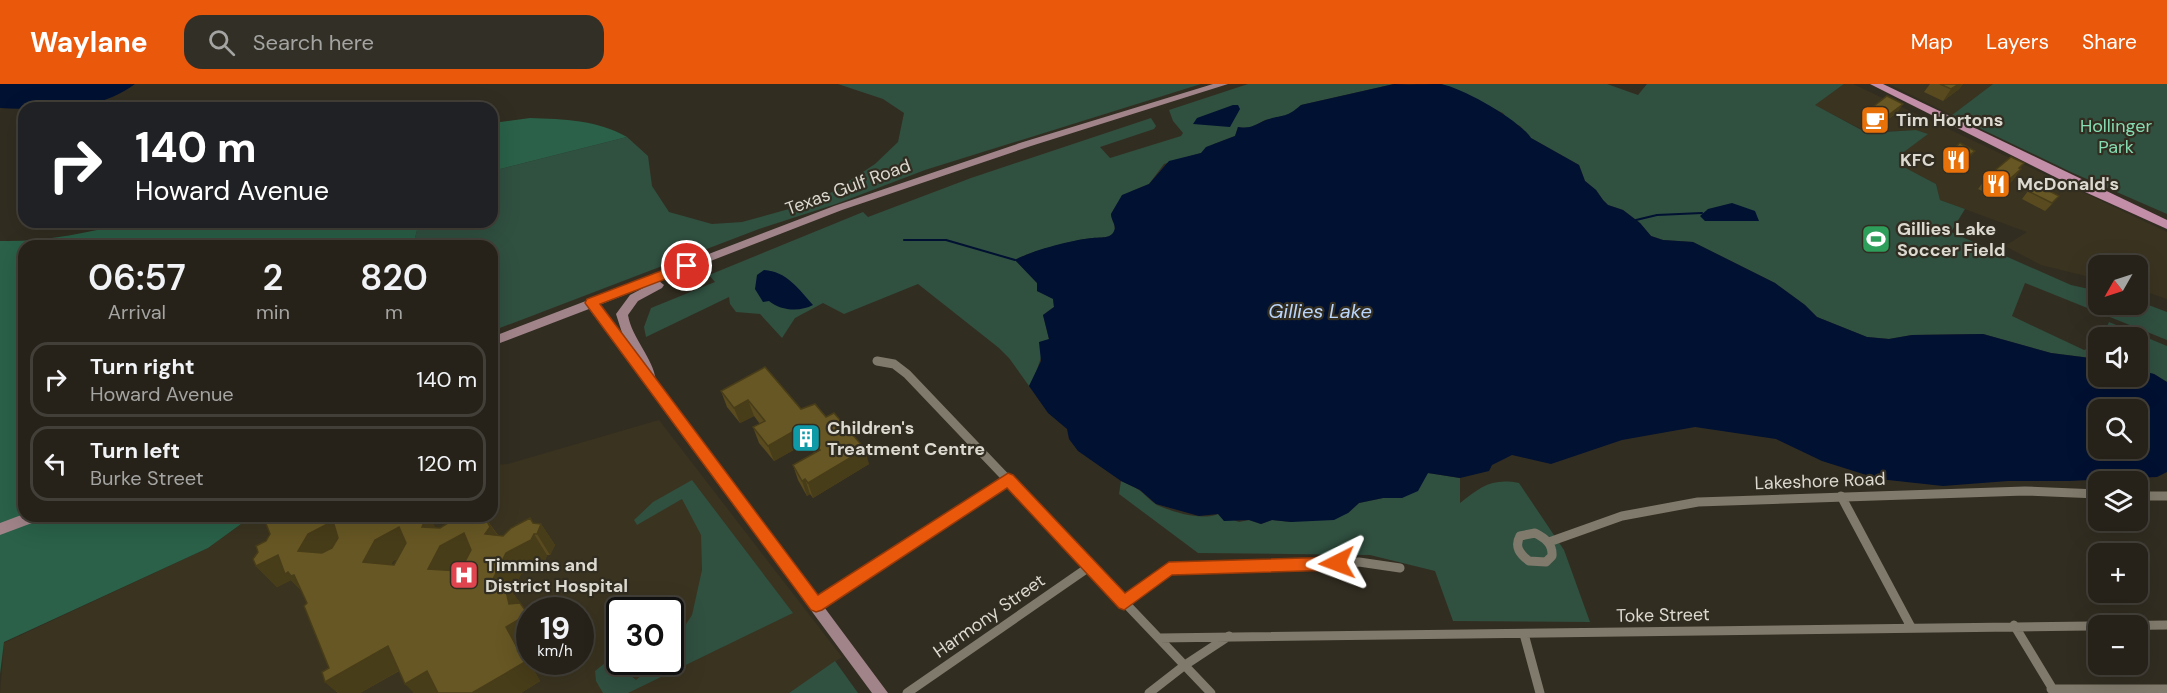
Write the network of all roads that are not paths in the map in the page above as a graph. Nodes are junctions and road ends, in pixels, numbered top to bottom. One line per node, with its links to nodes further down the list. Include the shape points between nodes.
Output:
1 (1222, 84): 4 (main road, Texas Gulf Road, via 1027,144 838,208)
2 (1875, 84): 3 (main road)
3 (2167, 225)
4 (726, 251): 5 (main road, Texas Gulf Road); 8 (main road, via 641,293 622,314 623,326 648,365)
5 (591, 303): 6 (main road, Texas Gulf Road); 8 (main road)
6 (498, 340)
7 (877, 361): 9 (street, via 894,364 907,374)
8 (651, 384): 20 (main road)
9 (1008, 479): 17 (street); 20 (street)
10 (2088, 494): 12 (street, Lakeshore Road, via 2025,491)
11 (2167, 495): 13 (street)
12 (1841, 496): 16 (street, Lakeshore Road, via 1662,506 1590,524); 23 (street)
13 (2148, 496)
14 (19, 522): 15 (main road)
15 (0, 529)
16 (1549, 542)
17 (1089, 567): 19 (street); 31 (street, Harmony Street)
18 (1400, 568): 19 (street, via 1359,562 1169,569)
19 (1124, 603): 26 (street)
20 (816, 605): 30 (main road)
21 (2014, 625): 22 (street, Toke Street); 23 (street, Toke Street); 29 (street)
22 (2167, 625)
23 (1911, 627): 24 (street, Toke Street)
24 (1524, 634): 25 (street, Toke Street); 34 (street)
25 (1230, 635): 26 (street, Toke Street); 27 (street)
26 (1159, 638): 27 (street)
27 (1185, 665): 32 (street); 33 (street)
28 (2167, 689): 29 (street)
29 (2052, 692)
30 (881, 693)
31 (907, 693)
32 (1149, 693)
33 (1211, 693)
34 (1540, 693)

